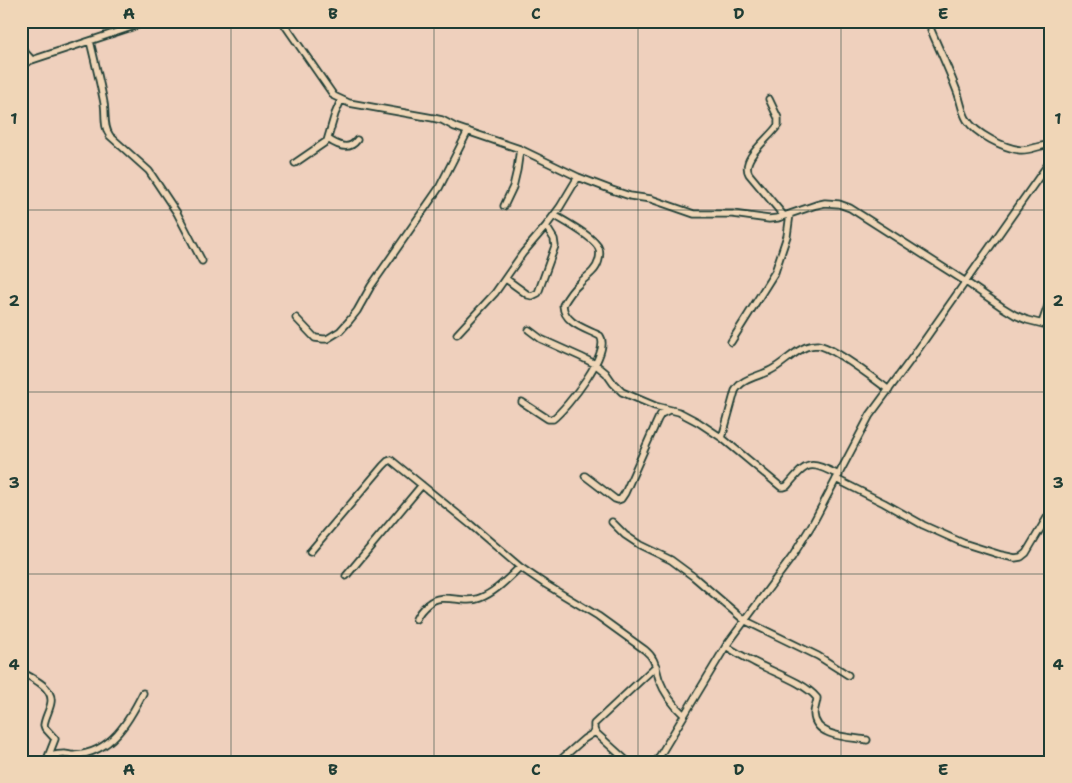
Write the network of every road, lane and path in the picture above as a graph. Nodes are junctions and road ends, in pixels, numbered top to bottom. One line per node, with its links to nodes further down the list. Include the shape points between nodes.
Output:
1 (150, 21): 4 (street)
2 (282, 21): 9 (street, via 334,96)
3 (930, 30): 13 (street, via 971,125 992,140 1016,149)
4 (90, 42): 6 (street); 22 (street, via 104,100 106,131 149,171 177,213)
5 (21, 48): 6 (street)
6 (32, 60): 7 (street)
7 (21, 65)
8 (769, 99): 20 (street, via 778,125 751,157 746,171)
9 (341, 100): 10 (street, via 432,118); 11 (street)
10 (468, 131): 14 (street); 26 (street, via 439,188 349,321 323,339 315,338)
11 (328, 139): 12 (street, via 343,147); 16 (street)
12 (357, 140)
13 (1051, 145)
14 (520, 149): 17 (street); 18 (street, via 513,187)
15 (1051, 160): 24 (street)
16 (295, 163)
17 (578, 177): 19 (street); 20 (street, via 622,194 694,214 733,214 769,219)
18 (504, 206)
19 (554, 215): 21 (street); 32 (street, via 585,234 600,251 594,270 577,285 563,306 572,321 602,338)
20 (787, 215): 24 (street, via 831,203 850,208); 31 (street, via 786,236 775,272)
21 (546, 226): 23 (street, via 523,252); 23 (street, via 555,246 538,293 528,295)
22 (202, 261)
23 (506, 279): 30 (street)
24 (966, 282): 27 (street, via 1002,308); 33 (street)
25 (1051, 297): 27 (street)
26 (296, 318)
27 (1042, 323): 28 (street)
28 (1051, 326)
29 (529, 330): 32 (street, via 541,339)
30 (457, 334)
31 (731, 342)
32 (596, 364): 34 (street, via 580,390 553,419); 35 (street, via 622,392)
33 (889, 390): 36 (street, via 827,348 807,346 775,368 738,387); 38 (street, via 870,416)
34 (522, 402)
35 (669, 410): 36 (street, via 688,416); 37 (street, via 658,419 621,498 614,499)
36 (722, 438): 38 (street, via 781,487 787,486 808,465 818,466)
37 (585, 476)
38 (837, 477): 40 (street, via 923,525 954,539 1015,558 1026,553); 46 (street, via 792,556)
39 (422, 485): 42 (street, via 394,462 388,461); 43 (street); 44 (street)
40 (1051, 511)
41 (612, 522): 46 (street, via 640,545 672,560)
42 (310, 552)
43 (520, 566): 45 (street, via 495,590 479,599 437,598 420,611); 48 (street, via 646,650)
44 (346, 576)
45 (416, 619)
46 (744, 620): 47 (street); 50 (street, via 818,656)
47 (726, 646): 52 (street); 54 (street, via 813,693 816,698 814,716 824,731)
48 (656, 666): 52 (street, via 674,706); 53 (street, via 594,724)
49 (21, 672): 55 (street, via 38,682 50,696 44,726 55,739)
50 (848, 676)
51 (144, 693): 55 (street, via 119,733 106,745 90,752 62,754)
52 (684, 715): 58 (street)
53 (595, 732): 56 (street); 57 (street)
54 (868, 740)
55 (47, 759)
56 (558, 762)
57 (628, 762)
58 (656, 762)

